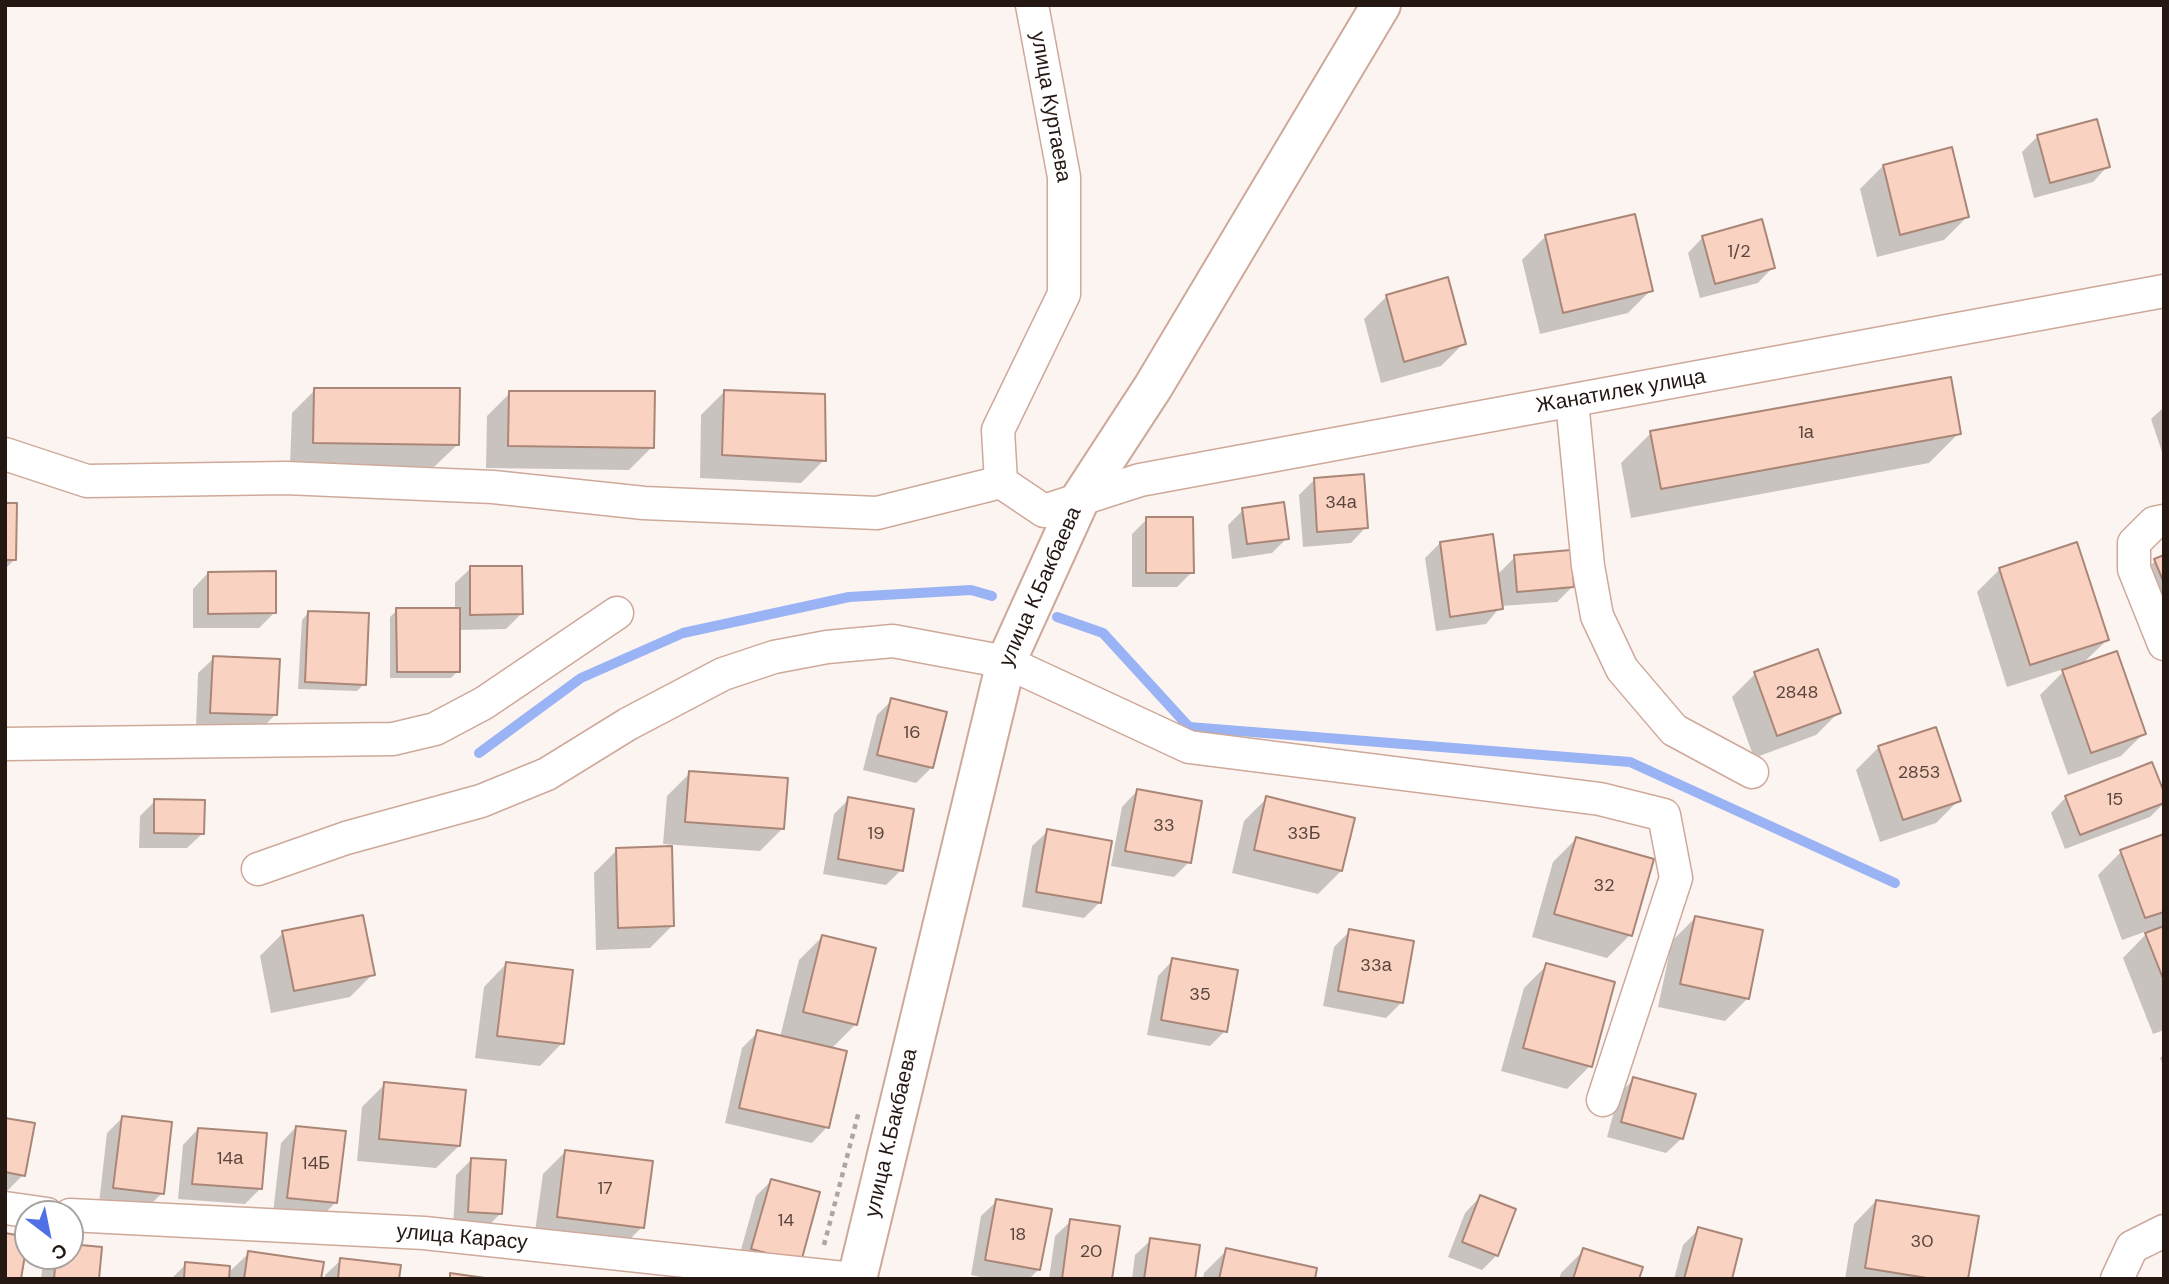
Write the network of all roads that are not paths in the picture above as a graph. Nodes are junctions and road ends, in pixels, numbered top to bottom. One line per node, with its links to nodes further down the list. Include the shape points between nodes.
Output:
1 (1032, 5): 6 (street, улица Куртаева, via 1064,177 1064,294 998,430)
2 (1381, 5): 7 (street, улица К.Бакбаева, via 1153,387)
3 (2164, 291): 4 (street, Жанатилек улица)
4 (1572, 401): 7 (street, Жанатилек улица, via 1140,480); 13 (street, via 1597,617 1622,669 1674,730)
5 (5, 454): 6 (street, via 87,481 300,478 493,487 644,503 877,513)
6 (1001, 482): 7 (street, via 1044,511)
7 (1080, 499): 11 (street, улица К.Бакбаева)
8 (2164, 521): 10 (street, via 2154,523 2134,542 2134,569)
9 (617, 612): 12 (street, via 484,703 435,729 393,738)
10 (2164, 644)
11 (1006, 662): 14 (street, via 893,641 774,657 723,674 536,778 481,801 346,838); 15 (street, via 1189,747 1600,799 1664,815 1676,878); 18 (street, улица К.Бакбаева)
12 (5, 744)
13 (1752, 772)
14 (258, 869)
15 (1603, 1100)
16 (84, 1216): 18 (street, улица Карасу, via 424,1233)
17 (2164, 1231): 19 (street, via 2132,1247)
18 (855, 1279)
19 (2117, 1279)

